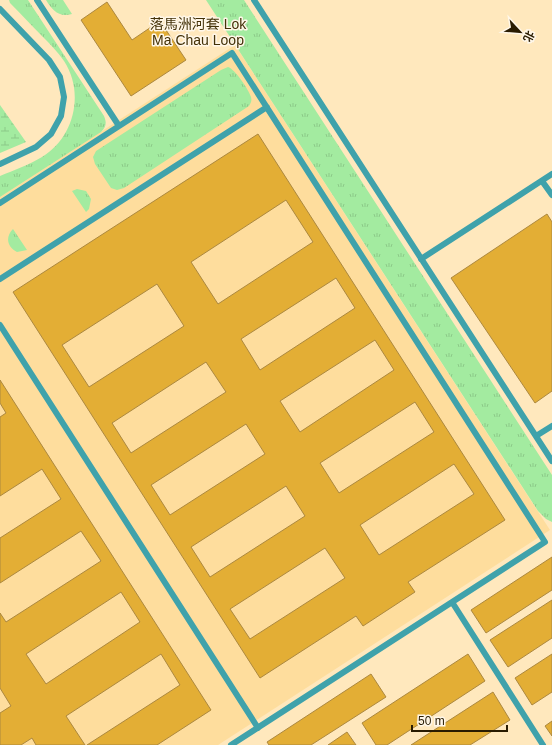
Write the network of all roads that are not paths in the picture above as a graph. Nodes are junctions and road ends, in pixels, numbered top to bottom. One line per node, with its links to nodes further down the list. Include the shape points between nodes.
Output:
1 (37, 0): 5 (lane)
2 (254, 0): 11 (lane)
3 (0, 9): 6 (lane, via 52,64 60,77 64,97 61,116 51,134 36,147)
4 (266, 107): 5 (lane, via 232,53); 12 (lane); 17 (lane, via 545,542)
5 (120, 126): 10 (lane)
6 (0, 164)
7 (552, 174): 8 (lane)
8 (542, 180): 9 (lane); 11 (lane)
9 (552, 195)
10 (0, 203)
11 (421, 259): 15 (lane)
12 (0, 279)
13 (0, 325): 18 (lane)
14 (552, 426): 15 (lane)
15 (536, 436): 16 (lane)
16 (552, 461)
17 (452, 602): 18 (lane); 20 (lane)
18 (258, 728): 19 (lane)
19 (232, 745)
20 (543, 745)

